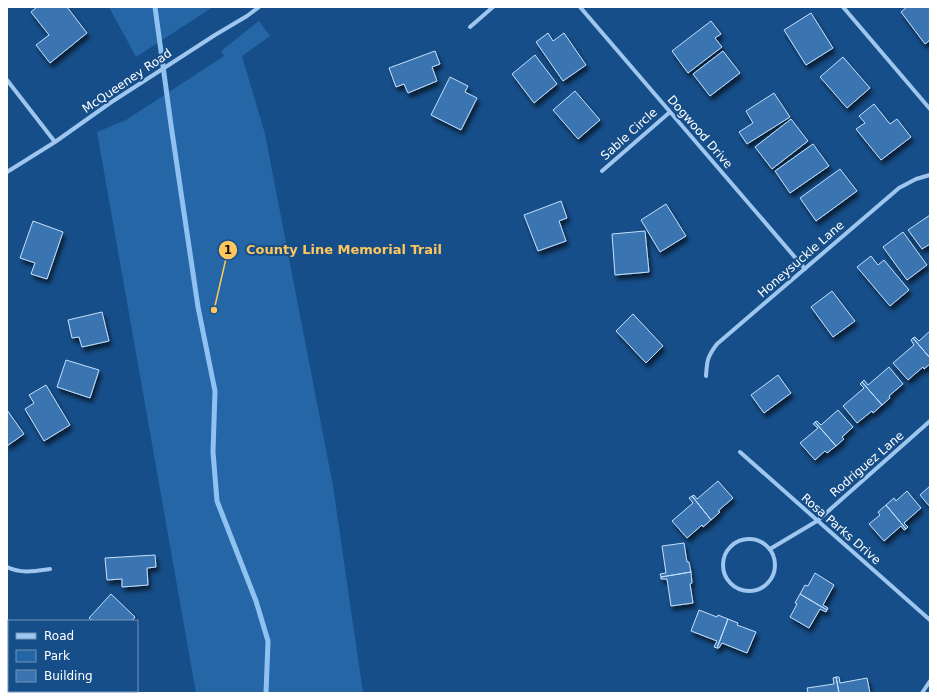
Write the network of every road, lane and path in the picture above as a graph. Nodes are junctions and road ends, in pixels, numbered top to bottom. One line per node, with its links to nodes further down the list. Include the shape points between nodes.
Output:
1 (259, 7): 9 (street, McQueeney Road, via 116,99)
2 (493, 7): 5 (street)
3 (580, 7): 8 (street, Dogwood Drive)
4 (843, 7): 7 (street)
5 (470, 27)
6 (7, 80): 9 (street)
7 (930, 109)
8 (670, 112): 10 (street, Sable Circle); 13 (street, Dogwood Drive)
9 (55, 142): 11 (street, McQueeney Road)
10 (602, 171)
11 (7, 172)
12 (930, 174): 13 (street, Honeysuckle Lane, via 899,188)
13 (805, 269): 14 (street, Honeysuckle Lane, via 717,344 710,354)
14 (706, 376)
15 (930, 422): 17 (street, Rodriguez Lane)
16 (740, 452): 17 (street, Rosa Parks Drive)
17 (817, 521): 18 (street, Rodriguez Lane); 21 (street, Rosa Parks Drive)
18 (770, 549): 18 (street, via 753,538 745,538 730,546 723,561 723,569 731,584 745,591 761,589 768,584 773,577 776,561)
19 (7, 567): 20 (street, via 32,572)
20 (50, 569)
21 (930, 620)
22 (930, 681): 23 (street)
23 (922, 693)

